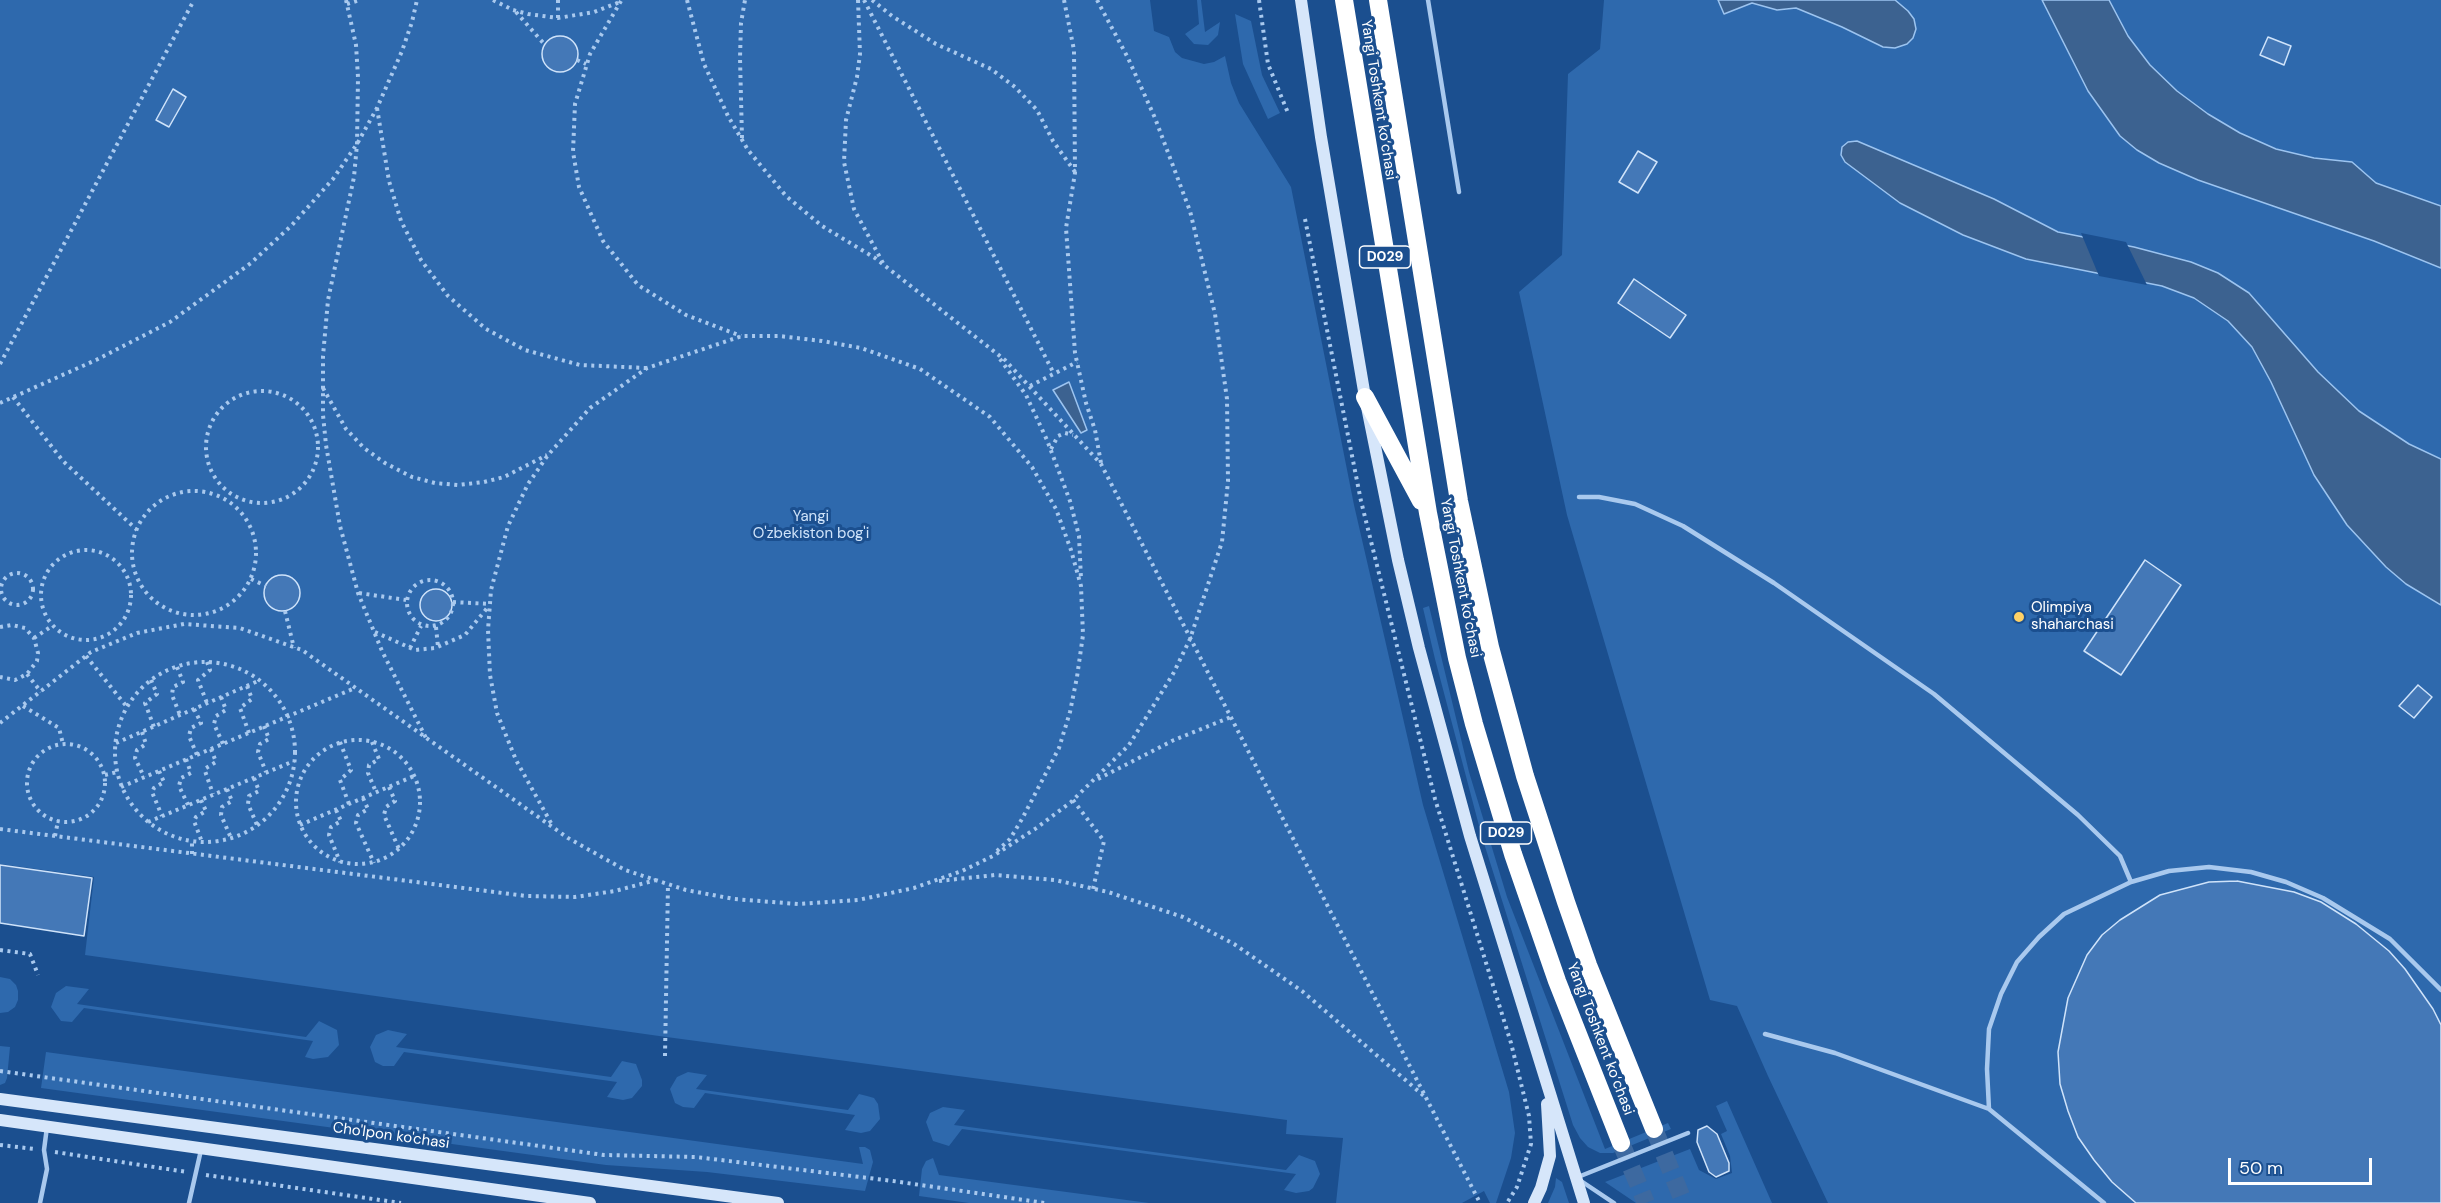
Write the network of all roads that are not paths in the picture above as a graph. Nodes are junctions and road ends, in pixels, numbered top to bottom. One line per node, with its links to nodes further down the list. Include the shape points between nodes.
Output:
1 (1301, 0): 6 (main road)
2 (1344, 0): 8 (highway, Yangi Toshkent ko‘chasi / D029)
3 (1378, 0): 17 (highway, Yangi Toshkent ko‘chasi / D029, via 1459,501 1490,646 1525,776 1566,902)
4 (1428, 0): 5 (lane)
5 (1459, 192)
6 (1365, 396): 8 (highway); 12 (main road, via 1379,476 1422,659 1470,836)
7 (1579, 497): 9 (lane, via 1635,504 1683,526 1774,583 1934,694 2078,815 2120,856)
8 (1428, 513): 19 (highway, Yangi Toshkent ko‘chasi / D029, via 1457,658 1496,800 1538,928)
9 (2131, 882): 10 (lane, via 2169,871 2209,867 2251,872 2286,882 2323,898 2390,939); 14 (lane, via 2064,914 2018,962 1989,1029)
10 (2441, 990)
11 (1765, 1034): 14 (lane, via 1834,1053)
12 (1538, 1056): 21 (main road); 26 (main road, via 1547,1105 1550,1156)
13 (0, 1099): 25 (main road, Cho'lpon ko'chasi)
14 (1989, 1109): 29 (lane)
15 (0, 1120): 16 (main road)
16 (47, 1127): 20 (main road); 22 (lane, via 47,1169)
17 (1654, 1129)
18 (1688, 1133): 21 (lane)
19 (1621, 1143)
20 (201, 1149): 23 (lane); 24 (main road)
21 (1576, 1178): 27 (main road); 28 (lane)
22 (40, 1203)
23 (189, 1203)
24 (590, 1203)
25 (778, 1203)
26 (1534, 1203)
27 (1584, 1203)
28 (1614, 1203)
29 (2104, 1203)

